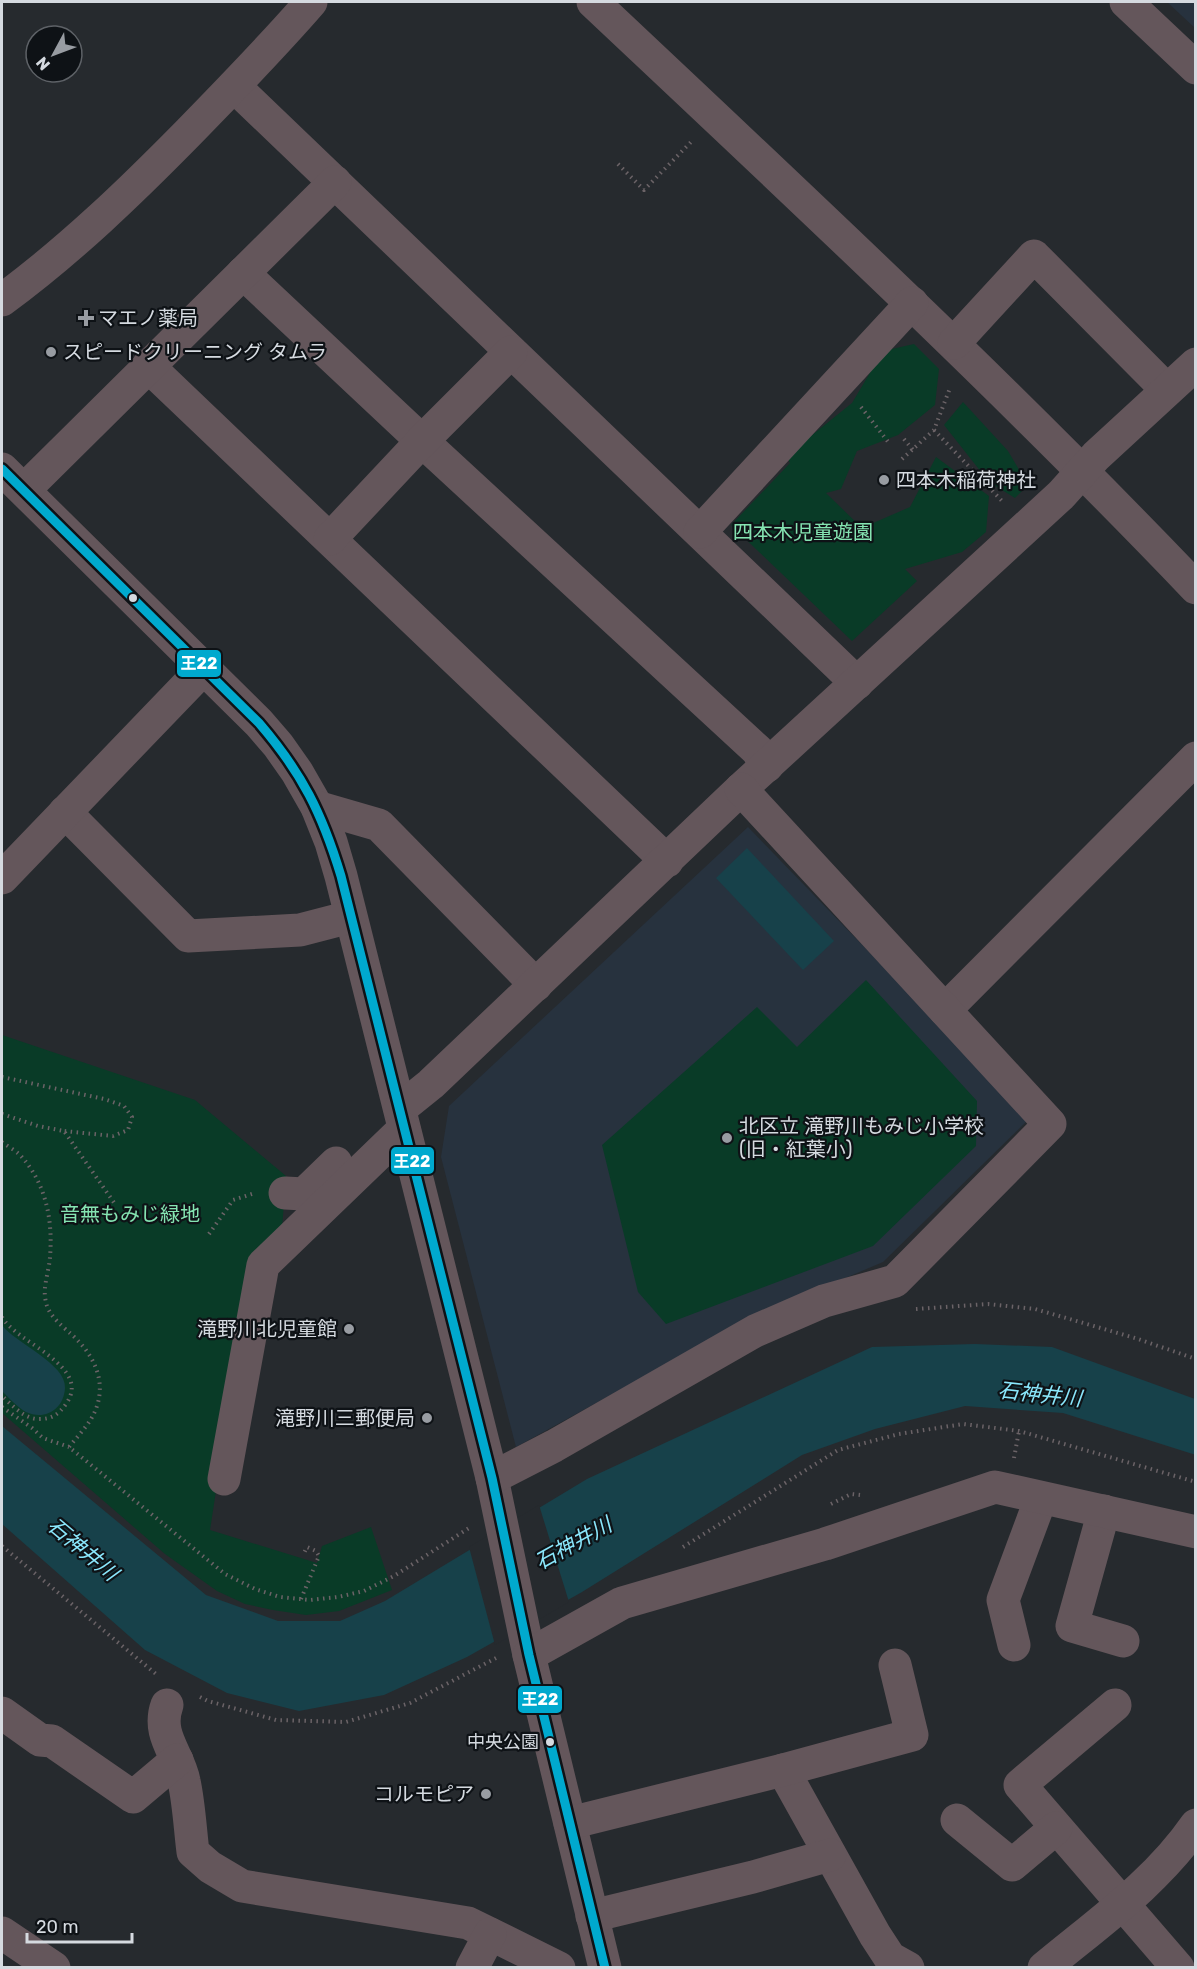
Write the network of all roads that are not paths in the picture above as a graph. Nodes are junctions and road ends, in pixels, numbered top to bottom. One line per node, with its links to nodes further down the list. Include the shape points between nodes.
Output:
1 (311, 2): 5 (street)
2 (593, 2): 9 (street)
3 (1126, 2): 4 (street)
4 (1196, 68)
5 (234, 86): 6 (street); 8 (street, via 131,190 41,271)
6 (335, 182): 7 (street); 11 (street)
7 (243, 273): 13 (street); 15 (street)
8 (2, 300)
9 (912, 303): 10 (street); 18 (street)
10 (954, 343): 14 (street, via 1034,256); 16 (street)
11 (512, 352): 15 (street); 18 (street)
12 (1196, 364): 14 (street)
13 (148, 366): 17 (street); 19 (street)
14 (1167, 390): 16 (street)
15 (422, 441): 19 (street); 24 (street, via 757,750)
16 (1083, 471): 20 (street); 22 (street)
17 (13, 479): 21 (street)
18 (700, 532): 22 (street)
19 (330, 539): 28 (street)
20 (1196, 588)
21 (204, 668): 26 (street, via 278,745); 27 (street)
22 (857, 683): 24 (street)
23 (1196, 758): 32 (street)
24 (767, 766): 25 (street)
25 (741, 789): 28 (street); 32 (street)
26 (317, 807): 30 (street, via 331,842); 31 (street, via 379,825)
27 (65, 812): 29 (street); 30 (street, via 188,936 300,930)
28 (667, 861): 31 (street)
29 (2, 878)
30 (350, 917): 33 (street)
31 (536, 985): 33 (street)
32 (945, 1010): 35 (street, via 1050,1124 895,1281 824,1301 755,1331)
33 (401, 1114): 34 (street, via 304,1194); 35 (street); 36 (street, via 263,1265)
34 (285, 1193)
35 (492, 1478): 40 (street)
36 (224, 1479)
37 (1041, 1498): 38 (street); 40 (street, via 995,1487 825,1544 622,1603); 42 (street, via 1003,1600)
38 (1104, 1511): 39 (street); 41 (street, via 1072,1626)
39 (1196, 1532)
40 (527, 1641): 50 (street)
41 (1123, 1641)
42 (1014, 1645)
43 (895, 1665): 48 (street, via 912,1735)
44 (162, 1690): 47 (street, via 162,1717)
45 (1115, 1705): 52 (street, via 1020,1785)
46 (2, 1713): 47 (street, via 133,1797)
47 (177, 1760): 57 (street, via 184,1779 193,1852 242,1886 468,1923)
48 (783, 1770): 50 (street); 53 (street)
49 (957, 1820): 52 (street, via 1012,1865)
50 (570, 1823): 55 (street)
51 (1196, 1825): 54 (street, via 1147,1883)
52 (1056, 1828): 54 (street)
53 (830, 1855): 55 (street); 62 (street, via 890,1958)
54 (1122, 1904): 63 (street); 64 (street)
55 (592, 1916): 61 (street)
56 (2, 1934): 58 (street)
57 (490, 1934): 59 (street); 60 (street)
58 (54, 1968)
59 (472, 1968)
60 (559, 1968)
61 (605, 1968)
62 (908, 1968)
63 (1044, 1968)
64 (1178, 1968)

